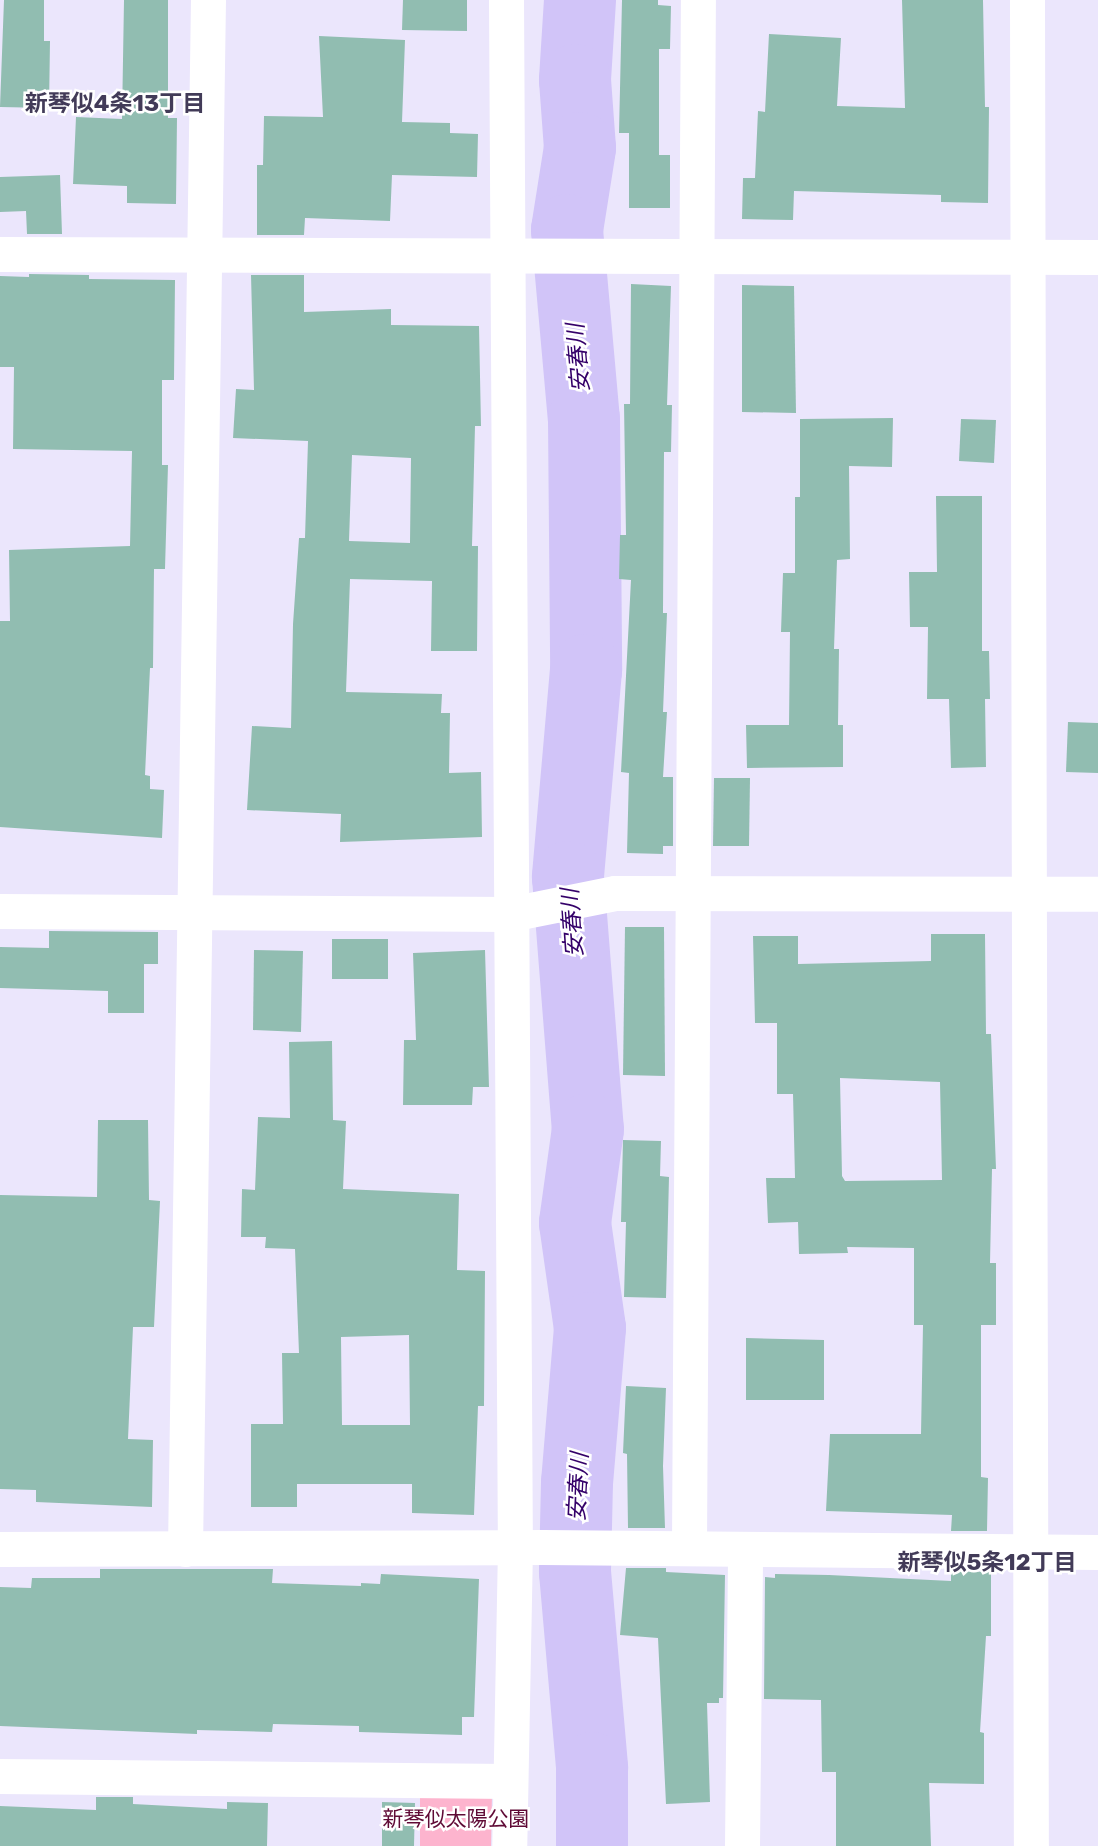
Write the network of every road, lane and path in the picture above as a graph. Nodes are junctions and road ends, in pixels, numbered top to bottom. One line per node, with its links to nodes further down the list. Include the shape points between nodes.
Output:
1 (208, 0): 6 (street)
2 (506, 0): 7 (street)
3 (698, 0): 8 (street)
4 (1027, 0): 9 (street)
5 (0, 254): 6 (street)
6 (204, 255): 7 (street); 15 (street)
7 (509, 256): 8 (street); 16 (street)
8 (696, 257): 9 (street); 11 (street)
9 (1028, 257): 10 (street); 12 (street)
10 (1098, 257)
11 (690, 893): 12 (street); 16 (street, via 615,893); 18 (street)
12 (1028, 894): 13 (street); 22 (street)
13 (1098, 894)
14 (0, 911): 15 (street)
15 (194, 912): 16 (street); 20 (street)
16 (510, 914): 17 (street)
17 (514, 1547): 18 (street); 20 (street); 25 (street)
18 (689, 1547): 21 (street)
19 (0, 1549): 20 (street)
20 (185, 1549)
21 (745, 1549): 22 (street); 27 (street)
22 (1030, 1551): 23 (street); 28 (street)
23 (1098, 1552)
24 (0, 1776): 25 (street)
25 (508, 1781): 26 (street)
26 (509, 1846)
27 (742, 1846)
28 (1031, 1846)

